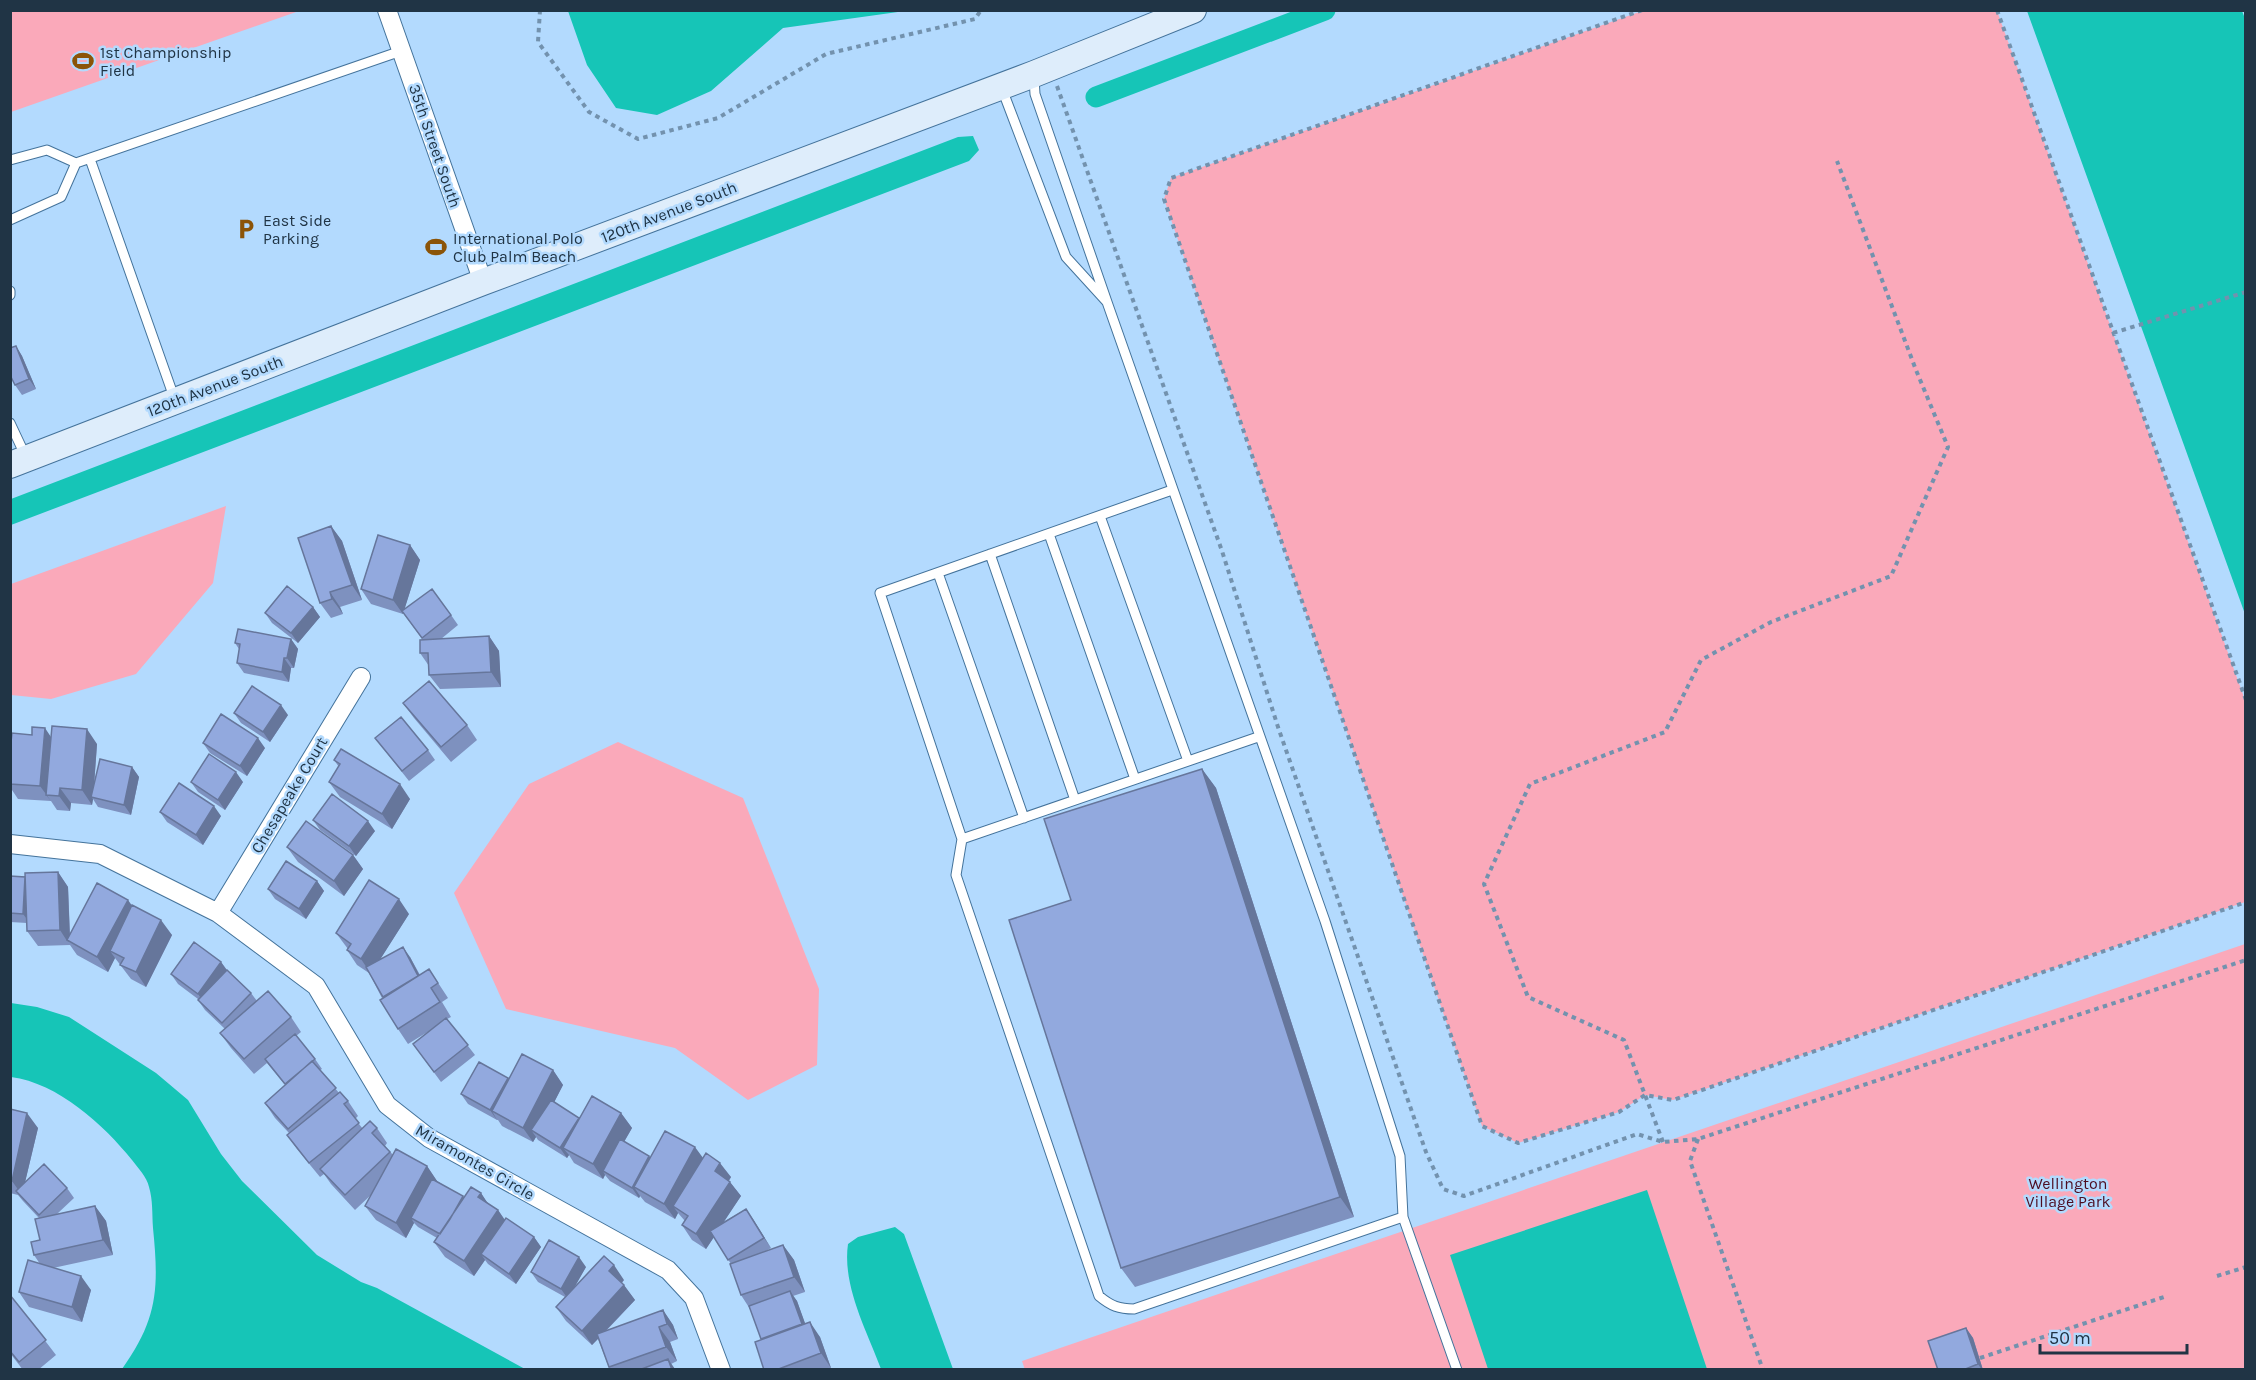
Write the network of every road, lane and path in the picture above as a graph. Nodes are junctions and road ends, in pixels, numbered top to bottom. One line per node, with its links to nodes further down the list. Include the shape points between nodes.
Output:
1 (387, 10): 7 (street, 35th Street South)
2 (540, 10): 3 (path, via 538,42 590,112 638,139 718,118 826,54 975,19)
3 (981, 10)
4 (1193, 10): 8 (street, 120th Avenue South)
5 (1642, 10): 40 (path, via 1171,178 1164,199 1482,1126 1518,1143 1619,1112)
6 (1997, 10): 19 (path)
7 (401, 51): 11 (lane); 16 (street, 35th Street South)
8 (1034, 74): 10 (street, 120th Avenue South); 18 (lane, via 1035,93)
9 (1057, 86): 42 (path, via 1222,551 1278,727 1426,1152 1443,1189 1464,1196 1637,1134)
10 (1001, 87): 16 (street, 120th Avenue South); 18 (lane, via 1066,257)
11 (90, 159): 14 (lane); 20 (lane)
12 (10, 160): 14 (lane, via 47,150)
13 (1838, 161): 40 (path, via 1948,447 1891,576 1771,622 1701,660 1665,732 1530,784 1484,884 1528,997 1624,1040)
14 (76, 163): 15 (lane, via 61,197)
15 (10, 220)
16 (483, 282): 20 (street, 120th Avenue South)
17 (2246, 292): 19 (path)
18 (1107, 302): 23 (lane)
19 (2114, 333): 29 (path)
20 (176, 401): 22 (street, 120th Avenue South)
21 (10, 423): 22 (lane)
22 (19, 462)
23 (1172, 490): 24 (lane); 30 (lane)
24 (1100, 516): 25 (lane); 31 (lane)
25 (1049, 534): 26 (lane); 32 (lane)
26 (990, 554): 27 (lane); 33 (lane)
27 (938, 573): 34 (lane); 35 (lane, via 880,593)
28 (361, 676): 38 (street, Chesapeake Court)
29 (2246, 700)
30 (1258, 737): 31 (lane); 43 (lane, via 1325,921 1400,1156)
31 (1188, 761): 32 (lane)
32 (1135, 779): 33 (lane)
33 (1075, 800): 34 (lane)
34 (1024, 818): 35 (lane)
35 (962, 839): 43 (lane, via 956,875 1099,1296 1118,1309 1134,1309)
36 (10, 844): 38 (street, Miramontes Circle, via 100,854)
37 (2246, 902): 40 (path, via 1673,1100)
38 (218, 913): 48 (street, Miramontes Circle, via 316,986 387,1105 412,1125 668,1270 694,1298)
39 (2246, 960): 41 (path)
40 (1645, 1095): 42 (path)
41 (1698, 1139): 42 (path); 50 (path, via 1690,1161)
42 (1663, 1142)
43 (1403, 1217): 49 (lane)
44 (2246, 1267): 45 (path)
45 (2217, 1276)
46 (2167, 1296): 47 (path)
47 (1980, 1358)
48 (720, 1370)
49 (1457, 1370)
50 (1763, 1370)

